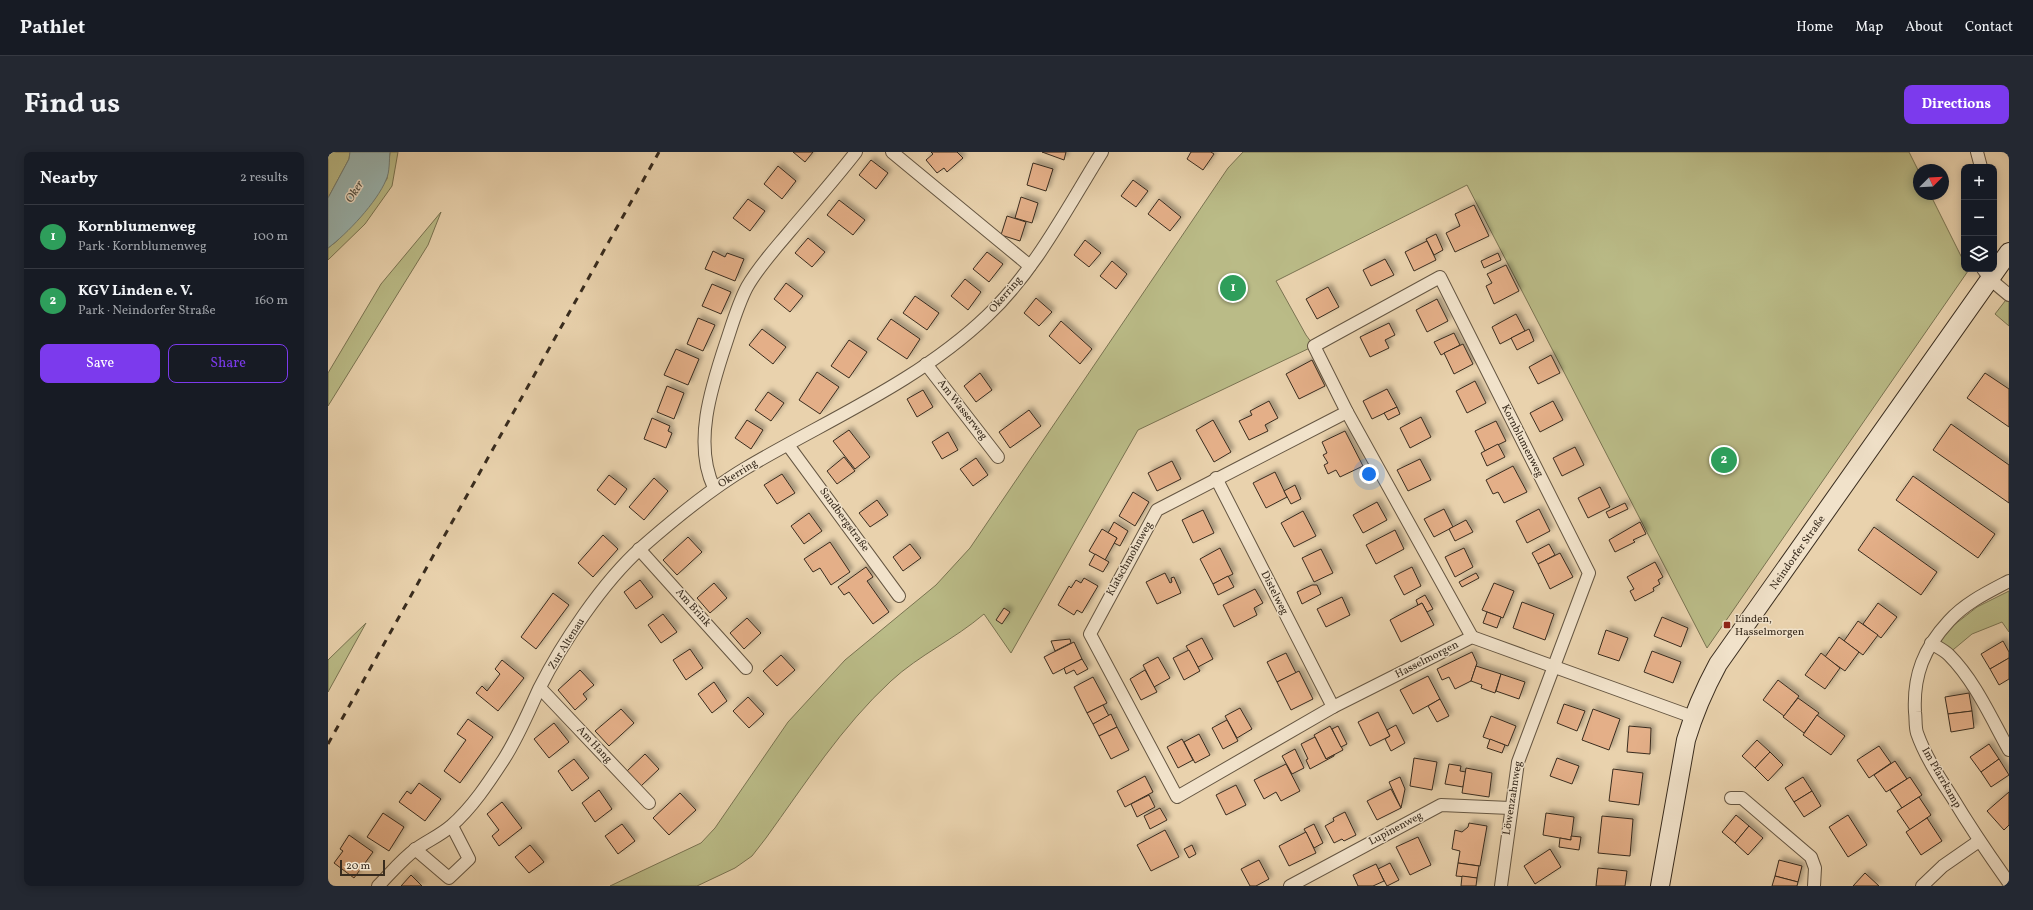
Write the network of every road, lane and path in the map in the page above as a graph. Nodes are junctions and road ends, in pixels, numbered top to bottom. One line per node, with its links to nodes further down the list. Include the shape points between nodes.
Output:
1 (856, 152): 15 (street, Okerring, via 763,263 747,287 718,366 708,408 706,464)
2 (892, 152): 7 (street, Okerring)
3 (1102, 152): 7 (street, Okerring)
4 (1978, 152): 5 (street)
5 (1980, 164)
6 (2009, 252): 8 (street, Neindorfer Straße)
7 (1030, 266): 10 (street, Okerring, via 1010,293 987,317)
8 (1987, 274): 9 (street); 25 (street, Neindorfer Straße, via 1733,642 1706,688)
9 (2009, 295)
10 (926, 364): 12 (street, Okerring, via 855,408); 13 (street, Am Wasserweg)
11 (1348, 412): 14 (street, Klatschmohnweg); 19 (street, Kornblumenweg); 22 (street, Kornblumenweg, via 1314,346 1440,277 1589,573)
12 (788, 445): 15 (street, Okerring); 18 (street, Sandbergstraße)
13 (998, 457)
14 (1216, 478): 24 (street, Distelweg); 27 (street, Klatschmohnweg, via 1157,510 1090,634)
15 (714, 488): 16 (street, Zur Altenau)
16 (639, 549): 21 (street, Am Brink); 23 (street, Zur Altenau, via 610,581 566,641)
17 (2009, 581): 20 (street, Im Pfarrkamp, via 1962,609)
18 (899, 596)
19 (1472, 637): 22 (street, Hasselmorgen); 24 (street, Hasselmorgen)
20 (1931, 643): 26 (street, via 1948,654 1963,671); 32 (street, Im Pfarrkamp, via 1918,671 1914,697 1917,732 1936,772)
21 (746, 668)
22 (1553, 668): 25 (street, Hasselmorgen); 30 (street, Löwenzahnweg, via 1518,762)
23 (540, 688): 29 (street, Am Hang); 31 (street, Zur Altenau, via 521,730 504,758)
24 (1333, 707): 27 (street, Hasselmorgen)
25 (1693, 717): 38 (street, Neindorfer Straße, via 1682,760)
26 (2009, 750)
27 (1177, 797)
28 (1731, 798): 39 (street, via 1742,798 1811,857 1815,868)
29 (649, 803)
30 (1510, 808): 36 (street, Lupinenweg, via 1441,804); 37 (street, Löwenzahnweg)
31 (452, 826): 33 (street, Zur Altenau); 33 (street, via 469,859 449,878)
32 (1979, 841): 34 (street, Im Pfarrkamp); 40 (street, via 1944,866)
33 (415, 849): 35 (street, Zur Altenau)
34 (2009, 883)
35 (378, 886)
36 (1290, 886)
37 (1501, 886)
38 (1660, 886)
39 (1814, 886)
40 (1922, 886)

